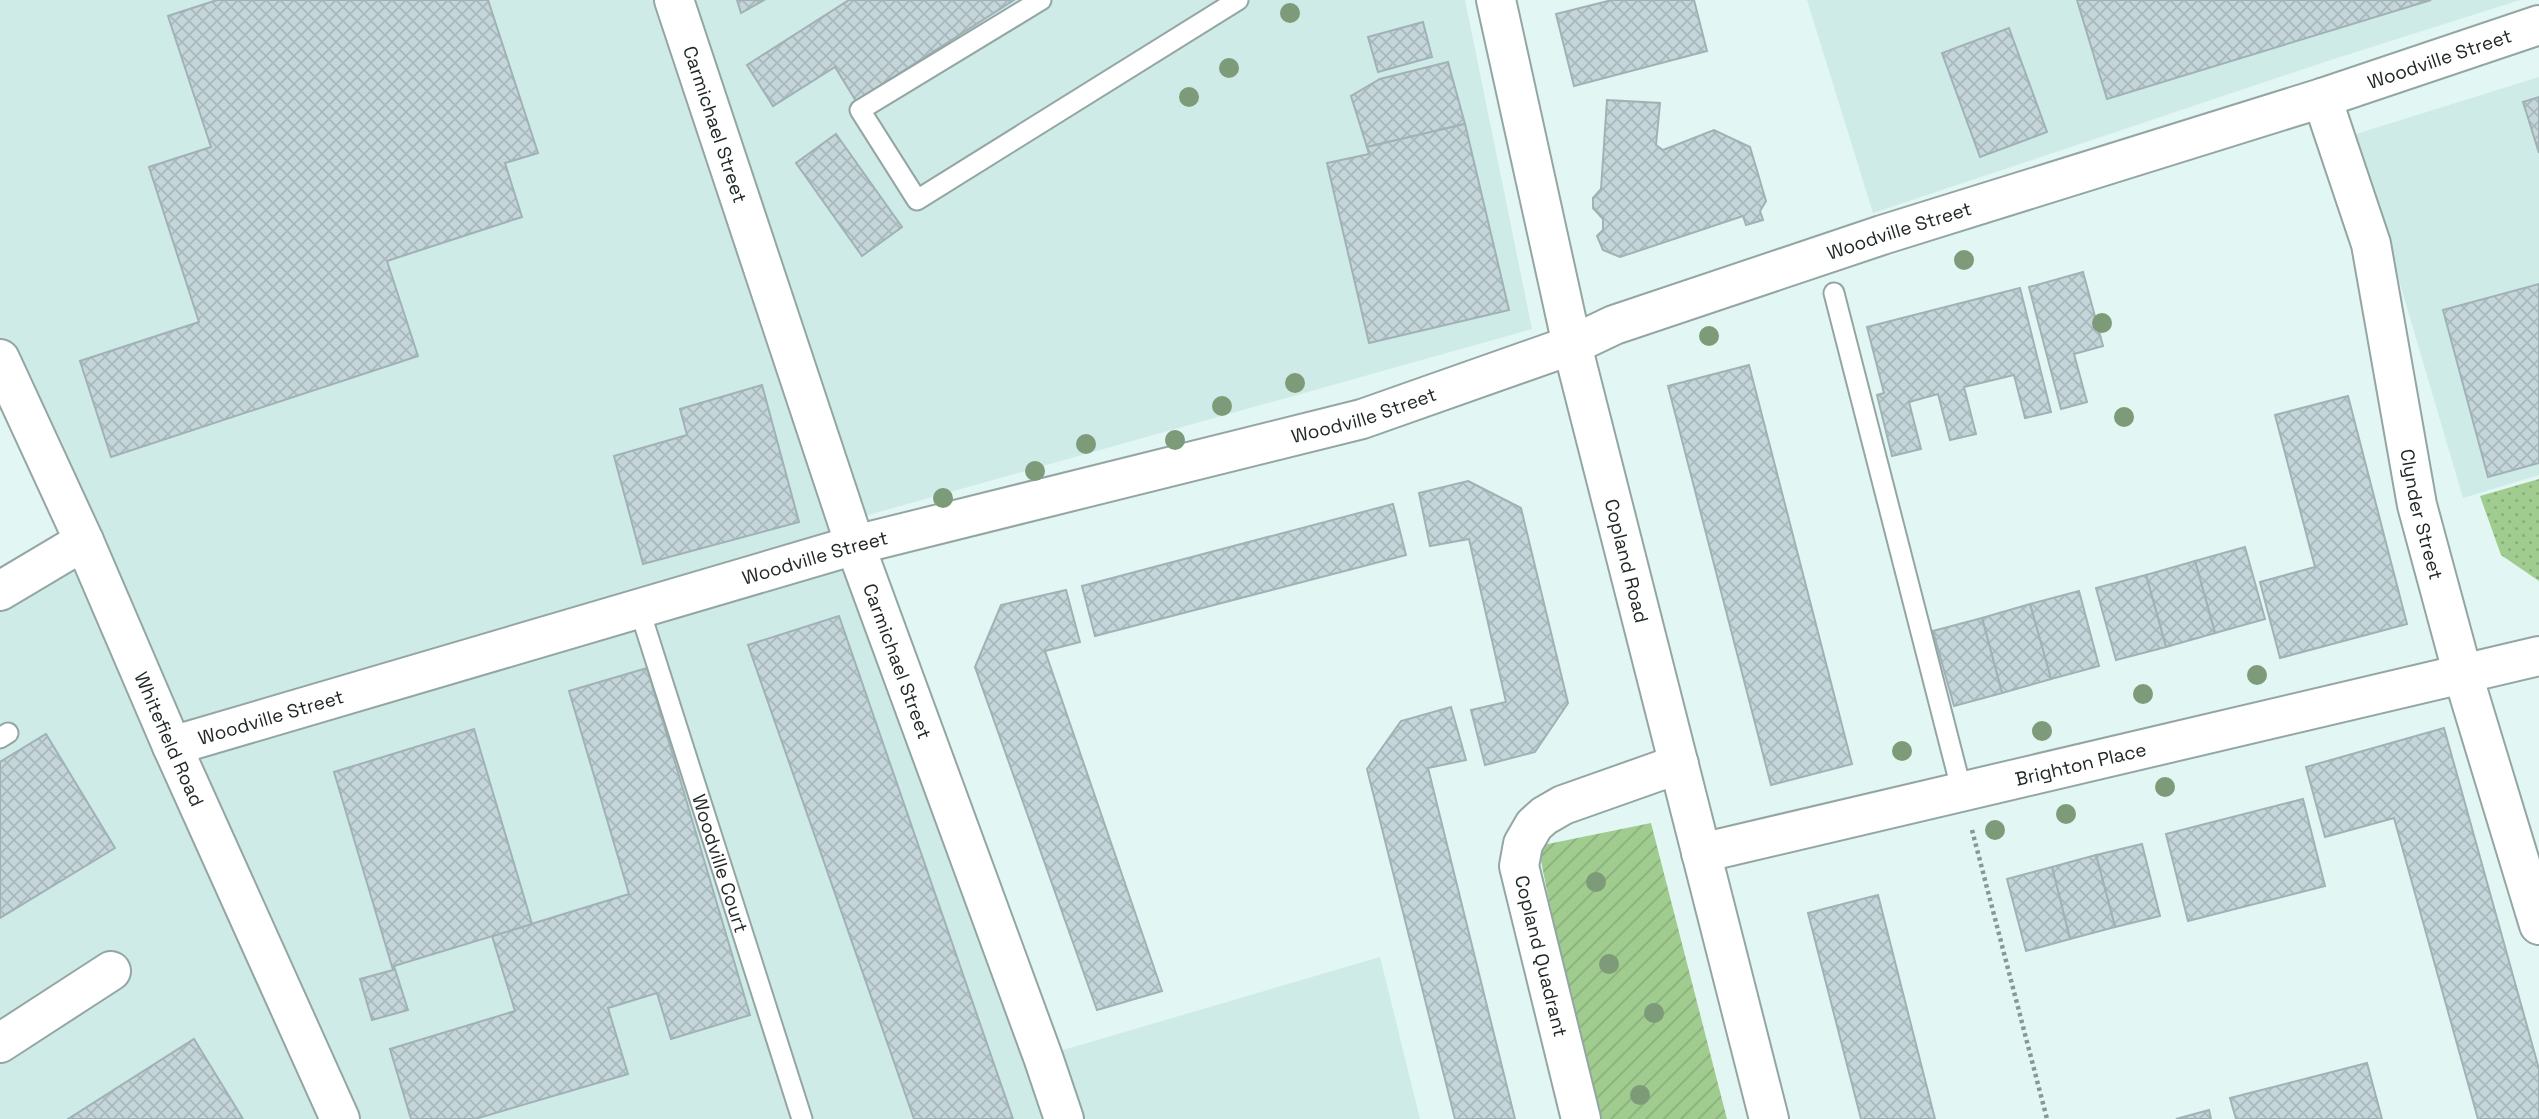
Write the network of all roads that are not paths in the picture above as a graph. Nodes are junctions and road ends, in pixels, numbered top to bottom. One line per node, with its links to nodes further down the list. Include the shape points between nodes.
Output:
1 (674, 0): 11 (street, Carmichael Street)
2 (1041, 0): 3 (lane, via 860,110 917,200)
3 (1238, 0)
4 (1496, 0): 8 (street, Copland Road)
5 (2539, 26): 6 (street, Woodville Street)
6 (2322, 98): 8 (street, Woodville Street, via 1882,235 1614,325); 15 (street, Clynder Street, via 2371,244 2417,505)
7 (1834, 293): 18 (lane)
8 (1572, 345): 11 (street, Woodville Street, via 1362,419); 17 (street, Copland Road)
9 (0, 359): 10 (street, Whitefield Road)
10 (84, 541): 12 (street); 16 (street, Whitefield Road)
11 (855, 545): 13 (street, Woodville Street); 25 (street, Carmichael Street)
12 (0, 591)
13 (639, 608): 16 (street, Woodville Street); 24 (lane, Woodville Court)
14 (2539, 656): 15 (street, Brighton Place)
15 (2463, 675): 18 (street, Brighton Place); 20 (street, Clynder Street)
16 (172, 746): 23 (street, Whitefield Road)
17 (1679, 764): 19 (street, Copland Road); 26 (street, Copland Quadrant, via 1563,805 1534,825 1524,844 1519,866)
18 (1962, 792): 19 (street, Brighton Place)
19 (1701, 853): 27 (street, Copland Road)
20 (2539, 925)
21 (111, 971): 22 (street)
22 (0, 1043)
23 (340, 1119)
24 (802, 1119)
25 (1064, 1119)
26 (1581, 1119)
27 (1769, 1119)

